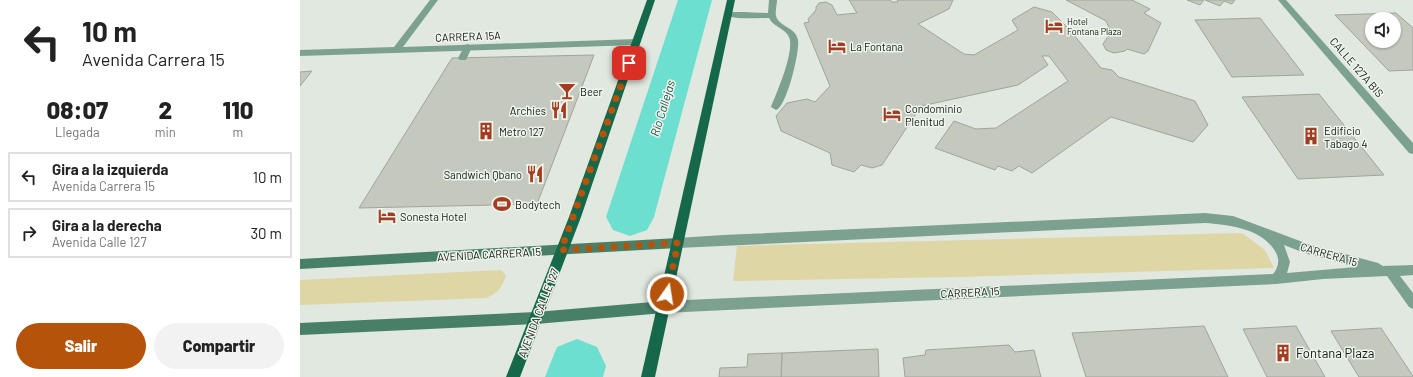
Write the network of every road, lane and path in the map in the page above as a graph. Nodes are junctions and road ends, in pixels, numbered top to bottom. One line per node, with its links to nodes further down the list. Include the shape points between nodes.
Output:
1 (434, 0): 10 (street)
2 (651, 0): 8 (main road, AVENIDA CALLE 127)
3 (731, 0): 6 (main road)
4 (773, 0): 7 (street)
5 (1282, 0): 14 (street, CALLE 127A BIS)
6 (728, 14): 7 (street); 16 (main road)
7 (772, 15): 13 (street, via 776,24 789,30 794,39 792,56)
8 (636, 42): 9 (street, CARRERA 15A); 17 (main road, AVENIDA CALLE 127)
9 (468, 48): 10 (street, CARRERA 15A); 12 (street)
10 (396, 50): 11 (street, CARRERA 15A)
11 (300, 53)
12 (463, 58)
13 (776, 107)
14 (1413, 150)
15 (1268, 234): 16 (street, CARRERA 15, via 1233,221 1205,218); 20 (street, CARRERA 15, via 1326,255); 21 (street, CARRERA 15, via 1283,254 1285,264 1283,272)
16 (678, 243): 17 (main road, AVENIDA CARRERA 15); 23 (main road)
17 (561, 250): 18 (main road, AVENIDA CARRERA 15); 24 (main road, AVENIDA CALLE 127)
18 (300, 264)
19 (1413, 270): 20 (street, CARRERA 15)
20 (1390, 271): 21 (street, CARRERA 15); 22 (street)
21 (1276, 278): 23 (street, CARRERA 15)
22 (1413, 303)
23 (664, 307): 24 (main road); 27 (main road)
24 (536, 318): 25 (main road); 26 (main road, AVENIDA CALLE 127)
25 (300, 329)
26 (513, 377)
27 (648, 377)

